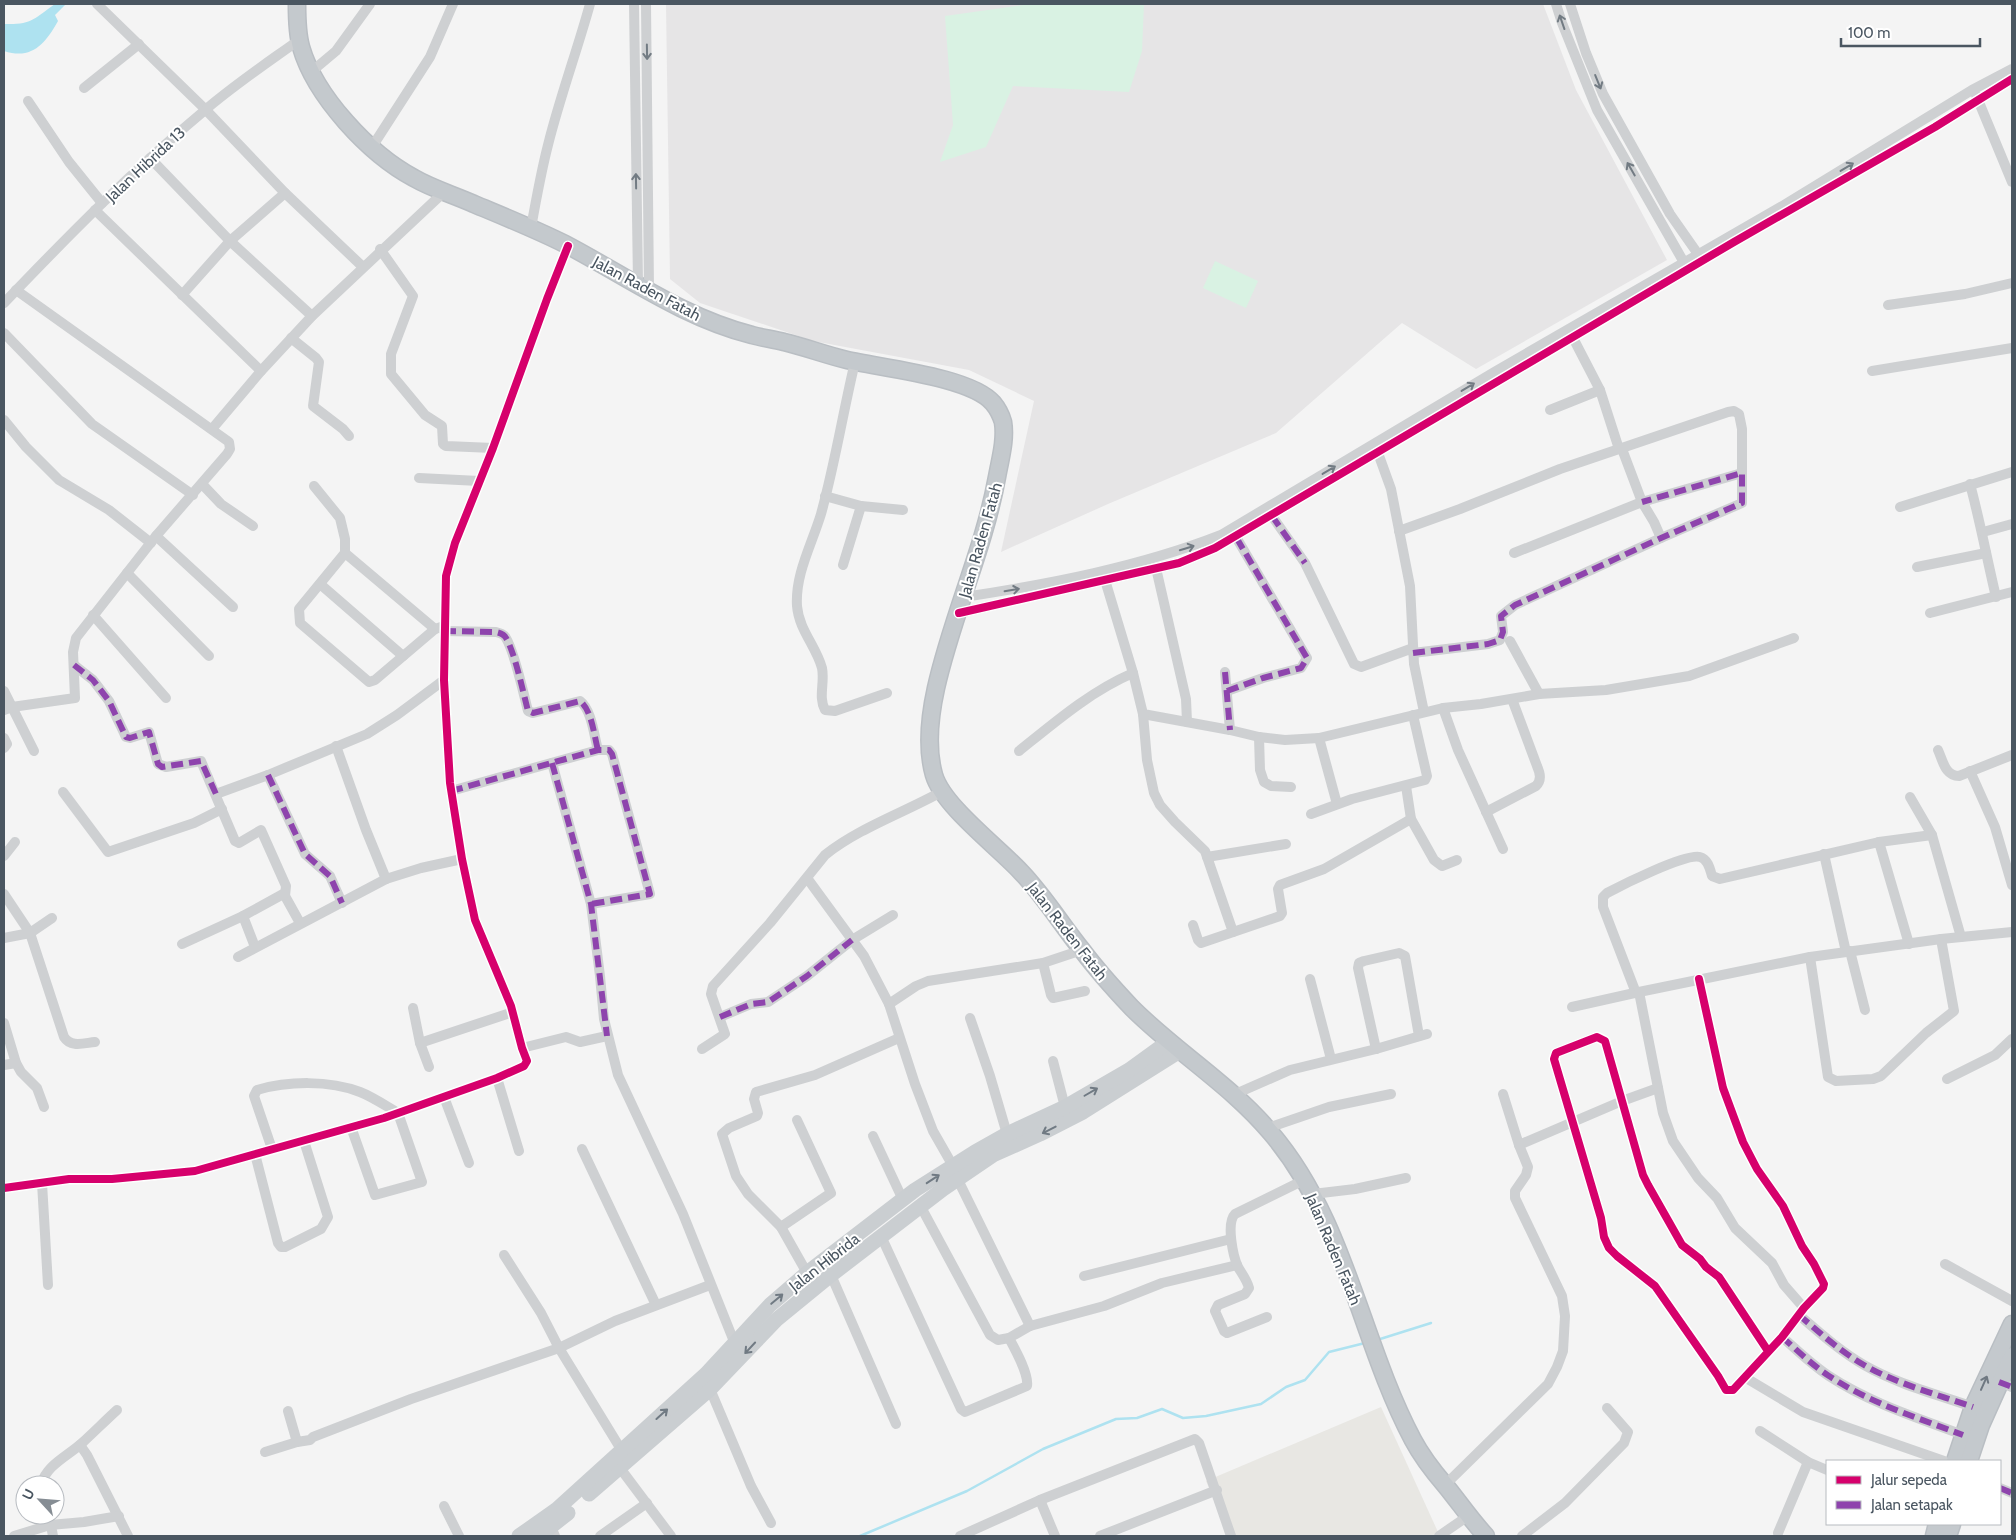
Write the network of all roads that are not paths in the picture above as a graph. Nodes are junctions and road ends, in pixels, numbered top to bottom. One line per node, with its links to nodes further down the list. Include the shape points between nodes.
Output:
1 (97, 4): 11 (street)
2 (297, 4): 10 (highway, Jalan Raden Fatah)
3 (370, 4): 13 (street, via 336,50)
4 (453, 4): 19 (street, via 430,57)
5 (590, 4): 28 (street, via 548,144)
6 (634, 4): 29 (street, one-way to 6)
7 (646, 4): 30 (street, one-way to 30)
8 (1556, 4): 26 (street, one-way to 8, via 1597,110)
9 (1570, 4): 24 (street, one-way to 24, via 1603,94)
10 (299, 40): 13 (highway, Jalan Raden Fatah); 18 (street, Jalan Hibrida 13)
11 (138, 44): 15 (street); 18 (street)
12 (2012, 69): 16 (street)
13 (311, 72): 19 (highway, Jalan Raden Fatah, via 342,116)
14 (2012, 79): 16 (street)
15 (84, 88)
16 (1976, 95): 21 (street); 27 (street, via 1935,127)
17 (28, 101): 25 (street)
18 (206, 109): 20 (street, Jalan Hibrida 13); 23 (street)
19 (372, 147): 22 (highway, Jalan Raden Fatah, via 413,178)
20 (150, 158): 25 (street, Jalan Hibrida 13); 31 (street)
21 (2012, 182)
22 (444, 192): 28 (highway, Jalan Raden Fatah); 33 (street)
23 (285, 193): 31 (street); 36 (street)
24 (1666, 205): 26 (street); 34 (street)
25 (99, 206): 39 (street, Jalan Hibrida 13); 40 (street)
26 (1656, 211): 35 (street)
27 (1765, 220): 34 (street); 35 (street)
28 (532, 228): 32 (highway, Jalan Raden Fatah)
29 (637, 229): 30 (street); 38 (street)
30 (649, 230): 38 (street)
31 (230, 241): 40 (street); 43 (street)
32 (568, 246): 38 (highway, Jalan Raden Fatah); 58 (street)
33 (380, 250): 36 (street); 58 (street, via 413,296 392,354 391,374 425,415 442,426 443,444)
34 (1698, 254): 35 (street)
35 (1686, 266): 45 (street)
36 (363, 267): 43 (street)
37 (2012, 283): 42 (street)
38 (644, 287): 48 (highway, Jalan Raden Fatah, via 690,314 728,328)
39 (16, 290): 41 (street, Jalan Hibrida 13); 56 (street)
40 (182, 295): 51 (street)
41 (4, 303)
42 (1888, 306)
43 (312, 316): 46 (street)
44 (4, 333): 69 (street, via 92,424)
45 (1571, 333): 49 (street); 52 (street); 53 (street)
46 (291, 338): 51 (street); 57 (street, via 319,362 313,406)
47 (2012, 348): 50 (street)
48 (854, 362): 70 (street); 95 (highway, Jalan Raden Fatah, via 964,386 988,398 1002,419 1003,442 995,490)
49 (1496, 371): 52 (street); 61 (street, one-way to 49)
50 (1872, 371)
51 (261, 372): 56 (street)
52 (1503, 379): 60 (street)
53 (1600, 390): 54 (street); 59 (street)
54 (1550, 410)
55 (4, 420): 82 (street, via 60,480)
56 (212, 430): 66 (street, via 229,442 230,449)
57 (349, 436)
58 (493, 448): 65 (street)
59 (1621, 449): 63 (street, via 1734,411 1739,414 1742,429); 71 (street); 78 (street)
60 (1378, 453): 61 (street); 78 (street)
61 (1353, 461): 75 (street); 86 (street, one-way to 61, via 1221,535)
62 (2012, 472): 67 (street)
63 (1742, 473): 71 (street); 81 (street, via 1742,503)
64 (419, 478): 65 (street)
65 (479, 481): 99 (street, via 449,560)
66 (202, 484): 69 (street); 77 (street, via 221,504)
67 (1970, 484): 73 (street); 79 (street)
68 (314, 486): 83 (street, via 340,518)
69 (193, 495): 82 (street)
70 (825, 496): 72 (street); 111 (street, via 797,586 799,618 803,631 819,656 823,674 823,706 829,712 835,711)
71 (1642, 502): 81 (street); 84 (street)
72 (861, 506): 74 (street); 87 (street)
73 (1900, 507)
74 (903, 510)
75 (1272, 516): 80 (street); 102 (street, via 1305,563 1354,664 1361,667)
76 (2012, 524): 79 (street)
77 (253, 526)
78 (1399, 531): 102 (street, via 1410,586)
79 (1983, 532): 85 (street)
80 (1236, 537): 88 (street, via 1188,559); 110 (street, via 1307,658 1301,668)
81 (1661, 538): 102 (street, via 1515,605 1501,616 1503,632 1500,640 1488,644)
82 (154, 539): 90 (street); 96 (street)
83 (345, 553): 92 (street); 99 (street)
84 (1514, 553)
85 (1986, 553): 89 (street); 94 (street)
86 (1158, 556): 88 (street); 95 (street, one-way to 86)
87 (843, 565)
88 (1158, 568): 91 (street); 120 (street, via 1186,698)
89 (1918, 568)
90 (127, 573): 98 (street); 103 (street)
91 (1105, 580): 95 (street); 107 (street)
92 (320, 584): 104 (street); 104 (street, via 299,609 300,623 369,682)
93 (2012, 592): 94 (street)
94 (1996, 597): 97 (street)
95 (961, 605): 139 (highway, Jalan Raden Fatah, via 944,656 931,712 933,774)
96 (233, 607)
97 (1930, 613)
98 (93, 615): 105 (street, via 76,638); 113 (street)
99 (441, 629): 104 (street); 108 (street); 127 (street, via 503,634 528,711 533,713 580,701 590,718)
100 (1794, 638): 112 (street, via 1689,676 1606,690)
101 (1510, 641): 112 (street)
102 (1413, 650): 117 (street)
103 (209, 656)
104 (403, 656)
105 (74, 664): 115 (street, via 76,698); 140 (street, via 93,680 109,701 126,737 149,732 158,764 162,767 201,761)
106 (1225, 672): 110 (street)
107 (1133, 673): 118 (street); 130 (street, via 1068,711)
108 (444, 680): 125 (street, via 380,727); 137 (street)
109 (4, 691): 115 (street)
110 (1227, 691): 121 (street)
111 (887, 693)
112 (1539, 694): 114 (street)
113 (166, 698)
114 (1512, 699): 116 (street); 144 (street, via 1540,774 1539,782)
115 (8, 708): 129 (street)
116 (1443, 708): 117 (street); 144 (street)
117 (1424, 712): 119 (street)
118 (1143, 714): 120 (street); 154 (street, via 1154,793 1160,805)
119 (1413, 715): 124 (street); 135 (street, via 1427,776 1423,782)
120 (1187, 722): 121 (street)
121 (1230, 730): 123 (street)
122 (4, 738): 126 (street, via 7,744)
123 (1259, 738): 124 (street); 136 (street, via 1260,770 1264,782 1271,786)
124 (1319, 738): 142 (street)
125 (336, 746): 134 (street); 158 (street)
126 (4, 748)
127 (598, 750): 132 (street); 163 (street, via 609,750 612,754 650,894)
128 (1938, 750): 133 (street, via 1951,775)
129 (34, 751)
130 (1019, 751)
131 (2012, 755): 133 (street)
132 (552, 763): 137 (street); 163 (street)
133 (1970, 772): 159 (street, via 1995,826)
134 (268, 775): 140 (street); 162 (street, via 305,854 330,876)
135 (1406, 786): 142 (street); 146 (street)
136 (1291, 787)
137 (451, 791): 155 (street)
138 (63, 792): 143 (street, via 108,852 194,823)
139 (941, 792): 157 (street, via 835,847); 179 (highway, Jalan Raden Fatah, via 1023,873)
140 (216, 794): 143 (street)
141 (1910, 797): 147 (street)
142 (1337, 804): 145 (street)
143 (222, 809): 160 (street, via 237,842 261,830 286,886)
144 (1486, 812): 151 (street)
145 (1311, 814)
146 (1411, 819): 156 (street, via 1438,864); 169 (street, via 1324,869 1280,885 1281,915)
147 (1932, 835): 149 (street); 172 (street)
148 (15, 842): 153 (street)
149 (1879, 842): 152 (street); 177 (street)
150 (1286, 844): 154 (street)
151 (1503, 849)
152 (1824, 854): 180 (street); 187 (street, via 1720,879 1712,876 1703,858 1696,857 1653,870 1607,893 1603,897 1603,907)
153 (4, 856)
154 (1208, 857): 169 (street)
155 (462, 860): 158 (street); 192 (street, via 475,920)
156 (1457, 860)
157 (806, 878): 175 (street); 193 (street, via 713,986 711,994)
158 (386, 879): 162 (street)
159 (2012, 885)
160 (285, 893): 164 (street); 167 (street)
161 (4, 894): 171 (street)
162 (342, 903): 167 (street)
163 (591, 904): 196 (street)
164 (243, 916): 176 (street); 178 (street)
165 (893, 916): 175 (street)
166 (52, 918): 171 (street)
167 (300, 923): 178 (street)
168 (1193, 924): 169 (street, via 1201,943)
169 (1233, 932)
170 (2012, 932): 172 (street)
171 (30, 933): 173 (street); 199 (street, via 64,1037 73,1045)
172 (1961, 937): 174 (street)
173 (4, 938)
174 (1941, 939): 177 (street); 182 (street, via 1954,1011 1926,1033 1888,1072 1873,1079 1836,1081 1828,1076)
175 (852, 940): 188 (street); 193 (street, via 768,1002 751,1004)
176 (182, 944)
177 (1909, 944): 180 (street)
178 (255, 947): 181 (street)
179 (1082, 950): 183 (street); 201 (highway, Jalan Raden Fatah, via 1127,1003)
180 (1848, 952): 182 (street); 191 (street)
181 (238, 957)
182 (1810, 957): 185 (street)
183 (1043, 963): 186 (street, via 1053,998); 188 (street, via 933,979)
184 (1310, 979): 205 (street)
185 (1699, 979): 187 (street); 255 (street, via 1723,1088 1743,1142 1822,1278 1823,1288)
186 (1085, 991)
187 (1638, 992): 189 (street); 212 (street)
188 (889, 1004): 197 (street)
189 (1572, 1007)
190 (413, 1008): 200 (street)
191 (1866, 1010)
192 (513, 1012): 200 (street); 202 (street)
193 (720, 1017): 203 (street, via 724,1036)
194 (970, 1018): 225 (street)
195 (4, 1023): 207 (street)
196 (607, 1036): 202 (street, via 580,1042 566,1037); 252 (street, via 618,1075 683,1214)
197 (899, 1038): 234 (street, via 933,1131); 242 (street, via 815,1075 756,1092 757,1116 723,1132 722,1138 736,1176 748,1194)
198 (2012, 1039): 211 (street, via 1995,1055)
199 (95, 1042)
200 (420, 1044): 209 (street)
201 (1175, 1046): 215 (highway, Jalan Raden Fatah); 218 (main road, Jalan Hibrida, one-way to 201); 234 (main road, one-way to 234, via 1083,1112)
202 (522, 1048): 210 (street, via 527,1062 524,1066)
203 (702, 1049)
204 (1376, 1049): 204 (street, via 1359,963 1399,953 1406,956 1423,1035); 205 (street)
205 (1332, 1060): 215 (street, via 1290,1070)
206 (1053, 1061): 218 (street)
207 (16, 1062): 208 (street); 219 (street, via 37,1088)
208 (4, 1065)
209 (429, 1067)
210 (497, 1078): 216 (street); 231 (street)
211 (1947, 1079)
212 (1658, 1088): 217 (street); 255 (street, via 1673,1141 1698,1178 1717,1198 1735,1228 1772,1263)
213 (1391, 1094): 224 (street, via 1329,1107)
214 (1503, 1094): 228 (street)
215 (1233, 1095): 224 (highway, Jalan Raden Fatah)
216 (444, 1097): 220 (street); 233 (street)
217 (1622, 1101): 222 (street); 222 (street, via 1604,1039 1597,1037 1560,1051 1554,1059); 263 (street, via 1643,1175 1682,1245 1719,1277)
218 (1065, 1107): 225 (main road, Jalan Hibrida)
219 (44, 1108)
220 (398, 1113): 223 (street); 223 (street, via 422,1182 375,1195); 229 (street, via 360,1092 324,1084 270,1086 257,1090 254,1096)
221 (797, 1120): 242 (street, via 831,1193)
222 (1574, 1122): 228 (street); 265 (street, via 1609,1248 1655,1286 1726,1390 1733,1390)
223 (351, 1127): 227 (street)
224 (1268, 1128): 236 (highway, Jalan Raden Fatah)
225 (1007, 1134): 234 (main road, Jalan Hibrida)
226 (873, 1136): 240 (street)
227 (304, 1140): 229 (street); 232 (street, via 328,1218 320,1229 286,1247 278,1243)
228 (1519, 1145): 287 (street, via 1528,1171 1515,1191 1515,1198 1562,1296 1565,1316 1563,1351 1548,1384)
229 (272, 1149): 232 (street)
230 (582, 1149): 254 (street)
231 (519, 1151)
232 (255, 1154): 237 (street, via 195,1171)
233 (469, 1163)
234 (955, 1173): 240 (main road, Jalan Hibrida, one-way to 234); 241 (main road); 258 (street)
235 (1406, 1178): 239 (street)
236 (1304, 1180): 239 (highway, Jalan Raden Fatah); 244 (street, via 1235,1214 1230,1222)
237 (42, 1182): 238 (street); 251 (street)
238 (4, 1188)
239 (1313, 1194): 287 (highway, Jalan Raden Fatah, via 1413,1440)
240 (903, 1200): 248 (main road, Jalan Hibrida)
241 (921, 1206): 243 (main road); 260 (street, via 990,1335 998,1340)
242 (782, 1226): 248 (street)
243 (881, 1236): 249 (main road); 260 (street, via 963,1412 1028,1386 1026,1374)
244 (1231, 1239): 247 (street); 250 (street)
245 (504, 1255): 262 (street, via 541,1313)
246 (1944, 1264): 253 (street)
247 (1237, 1265): 256 (street, via 1249,1288 1245,1294 1216,1307 1224,1331 1229,1333); 258 (street, via 1162,1283 1104,1306)
248 (807, 1273): 261 (main road, Jalan Hibrida, one-way to 248, via 770,1305)
249 (831, 1275): 267 (main road, one-way to 267, via 776,1320); 272 (street)
250 (1084, 1276)
251 (48, 1285)
252 (710, 1285): 254 (street); 261 (street)
253 (2012, 1302)
254 (656, 1305): 262 (street)
255 (1801, 1311): 259 (street); 268 (street, via 1843,1352 1866,1366)
256 (1267, 1317)
257 (2012, 1324): 268 (highway, one-way to 257)
258 (1030, 1326): 260 (street)
259 (1782, 1337): 263 (street); 274 (street, via 1844,1385 1886,1406)
260 (1009, 1338)
261 (734, 1344): 276 (main road, Jalan Hibrida, one-way to 261)
262 (558, 1348): 275 (street, via 378,1410 310,1440); 278 (street)
263 (1768, 1350): 265 (street)
264 (2012, 1356): 266 (highway)
265 (1746, 1378): 280 (street, via 1802,1412)
266 (2006, 1384): 282 (highway, via 1981,1424)
267 (710, 1389): 276 (main road); 295 (street, via 751,1486)
268 (1973, 1407): 274 (highway)
269 (1607, 1408): 311 (street, via 1628,1432 1624,1443 1564,1503)
270 (117, 1410): 277 (street)
271 (288, 1411): 275 (street)
272 (896, 1424)
273 (1760, 1431): 283 (street)
274 (1963, 1435): 281 (highway)
275 (297, 1442): 279 (street)
276 (639, 1443): 278 (main road, Jalan Hibrida); 284 (main road)
277 (80, 1445): 286 (street); 292 (street)
278 (622, 1450): 302 (main road, Jalan Hibrida, via 556,1510)
279 (265, 1452)
280 (1941, 1460)
281 (1955, 1460)
282 (1970, 1460)
283 (1808, 1462): 285 (street); 298 (street)
284 (620, 1468): 290 (street); 297 (main road)
285 (1826, 1470)
286 (45, 1475)
287 (1445, 1485): 293 (highway, Jalan Raden Fatah)
288 (1217, 1490): 289 (street, via 1199,1443 1194,1439); 307 (street); 308 (street)
289 (1040, 1500): 305 (street); 306 (street)
290 (647, 1503): 303 (street); 304 (street)
291 (444, 1506): 301 (street)
292 (119, 1516): 294 (street); 300 (street)
293 (1468, 1516): 309 (street); 310 (highway, Jalan Raden Fatah)
294 (65, 1519)
295 (771, 1523)
296 (38, 1525): 299 (street)
297 (548, 1533)
298 (1778, 1533)
299 (14, 1536)
300 (128, 1536)
301 (459, 1536)
302 (519, 1536)
303 (600, 1536)
304 (670, 1536)
305 (960, 1536)
306 (1055, 1536)
307 (1100, 1536)
308 (1231, 1536)
309 (1439, 1536)
310 (1486, 1536)
311 (1522, 1536)

